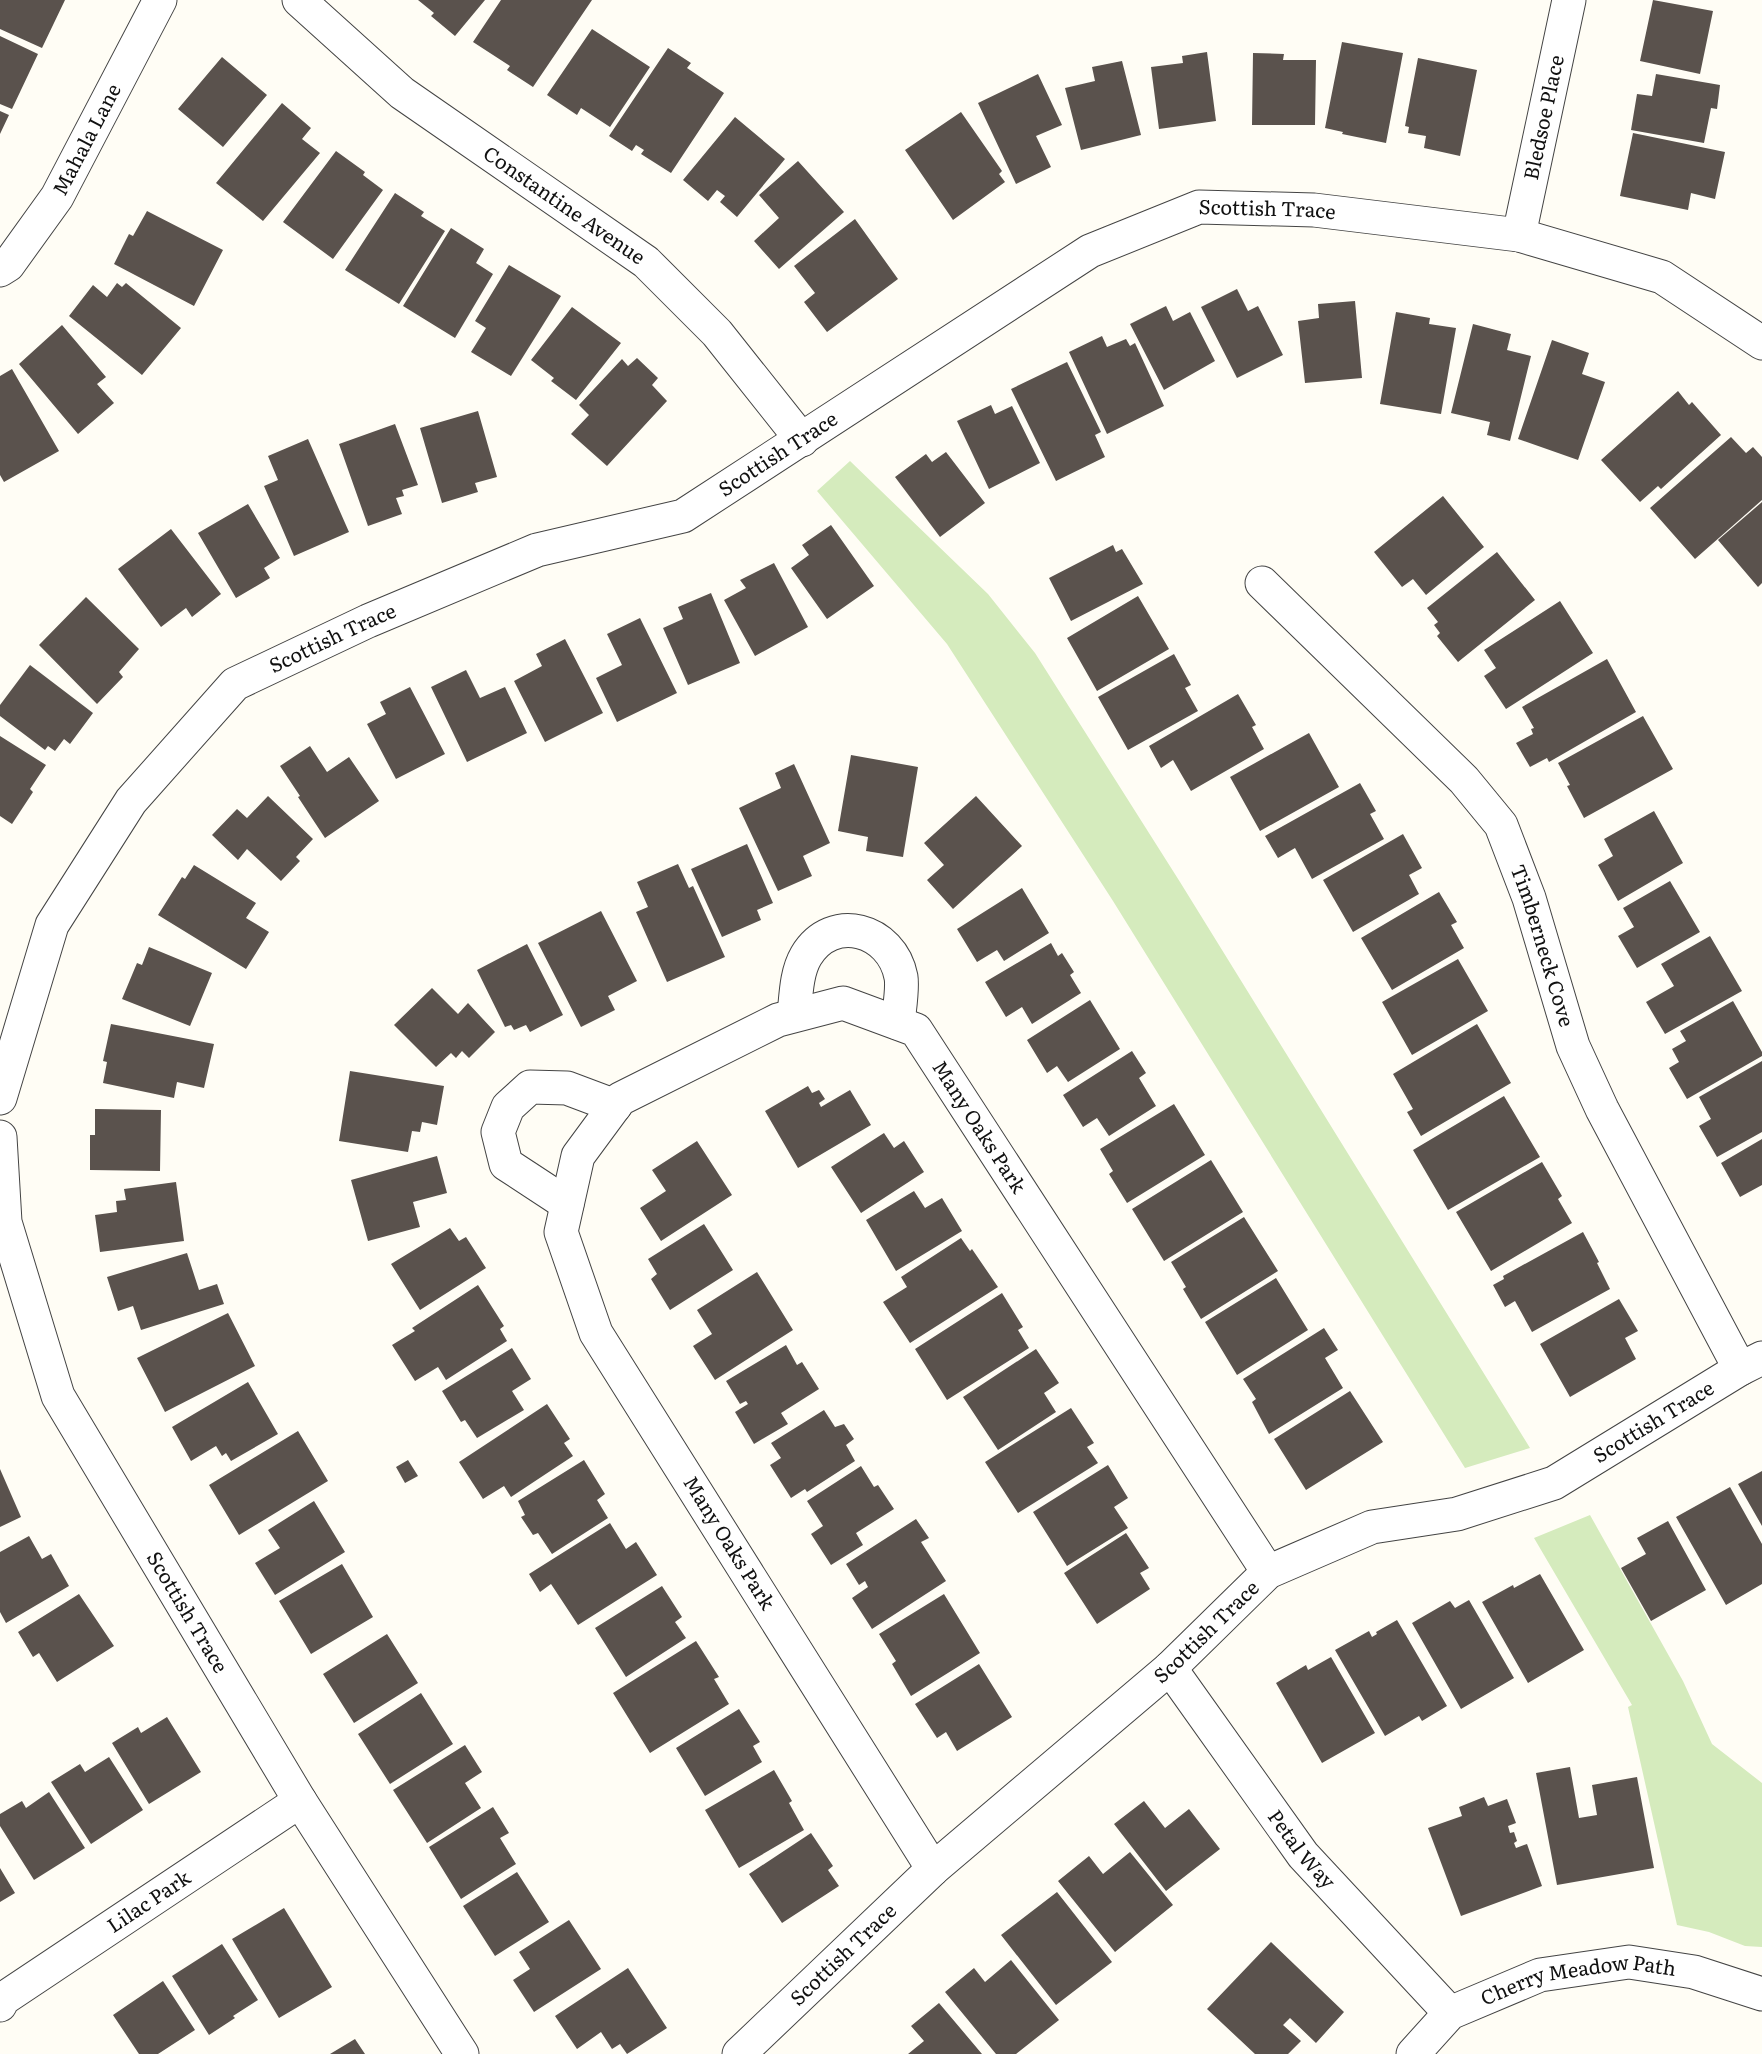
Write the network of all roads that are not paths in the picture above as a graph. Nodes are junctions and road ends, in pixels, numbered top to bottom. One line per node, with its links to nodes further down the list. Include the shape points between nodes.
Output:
1 (160, 0): 5 (street, Mahala Lane, via 57,197)
2 (299, 0): 7 (street, Constantine Avenue, via 402,93 646,262 717,333)
3 (1569, 0): 4 (street, Bledsoe Place)
4 (1519, 235): 6 (street, Scottish Trace, via 1662,277); 7 (street, Scottish Trace, via 1314,210 1199,207 1090,251)
5 (0, 270)
6 (1762, 343)
7 (802, 440): 11 (street, Scottish Trace, via 683,516 537,550 368,621 235,684 131,801 52,925)
8 (1262, 583): 15 (street, Timberneck Cove, via 1464,780 1501,825 1529,898 1573,1046 1602,1109)
9 (794, 1015): 10 (street, Many Oaks Park, via 843,1004); 10 (street, via 805,957 821,938 843,930 870,934 889,949 901,978); 12 (street, Many Oaks Park, via 620,1099)
10 (898, 1023): 16 (street, Many Oaks Park, via 916,1030)
11 (0, 1098)
12 (615, 1106): 14 (street, Many Oaks Park, via 578,1156); 14 (street, via 567,1088 530,1087 508,1107 498,1132 506,1164)
13 (0, 1137): 18 (street, Scottish Trace, via 5,1222 58,1396)
14 (567, 1204): 19 (street, Many Oaks Park, via 561,1232 596,1332)
15 (1751, 1363): 16 (street, Scottish Trace, via 1554,1483 1457,1514 1372,1527)
16 (1268, 1572): 17 (street, Scottish Trace)
17 (1170, 1668): 19 (street, Scottish Trace); 22 (street, Petal Way, via 1303,1855)
18 (300, 1802): 21 (street, Lilac Park, via 3,1999); 23 (street, Scottish Trace)
19 (933, 1869): 24 (street, Scottish Trace)
20 (1762, 1994): 22 (street, Cherry Meadow Path, via 1694,1971 1629,1962 1540,1975)
21 (0, 2005)
22 (1450, 2013): 25 (street, Cherry Meadow Path)
23 (462, 2054)
24 (739, 2054)
25 (1413, 2054)

